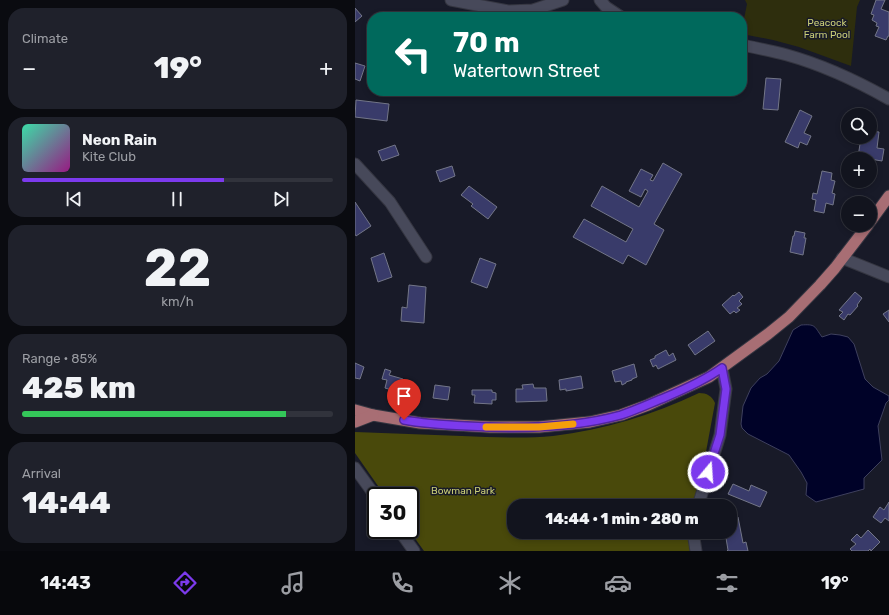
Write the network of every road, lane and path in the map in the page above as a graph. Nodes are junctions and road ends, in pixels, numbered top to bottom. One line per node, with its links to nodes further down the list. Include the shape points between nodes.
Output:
1 (451, 0): 2 (street, via 508,11 533,10)
2 (563, 0)
3 (599, 0): 4 (street)
4 (614, 12)
5 (747, 46): 6 (street, via 786,55 824,68)
6 (889, 99)
7 (355, 164): 11 (street, via 390,202)
8 (889, 196): 9 (main road)
9 (877, 212)
10 (862, 232): 12 (main road)
11 (426, 256)
12 (842, 258): 13 (street); 14 (main road, via 789,317)
13 (889, 278)
14 (722, 368): 16 (main road, via 709,377 648,405 621,415 589,422 539,427 490,427 420,423); 20 (street, via 726,389 720,435)
15 (355, 410): 16 (main road)
16 (373, 415): 17 (main road)
17 (355, 422)
18 (355, 468): 19 (street)
19 (369, 487)
20 (700, 499)
21 (405, 539): 23 (street)
22 (694, 539): 24 (street)
23 (414, 551)
24 (696, 551)

